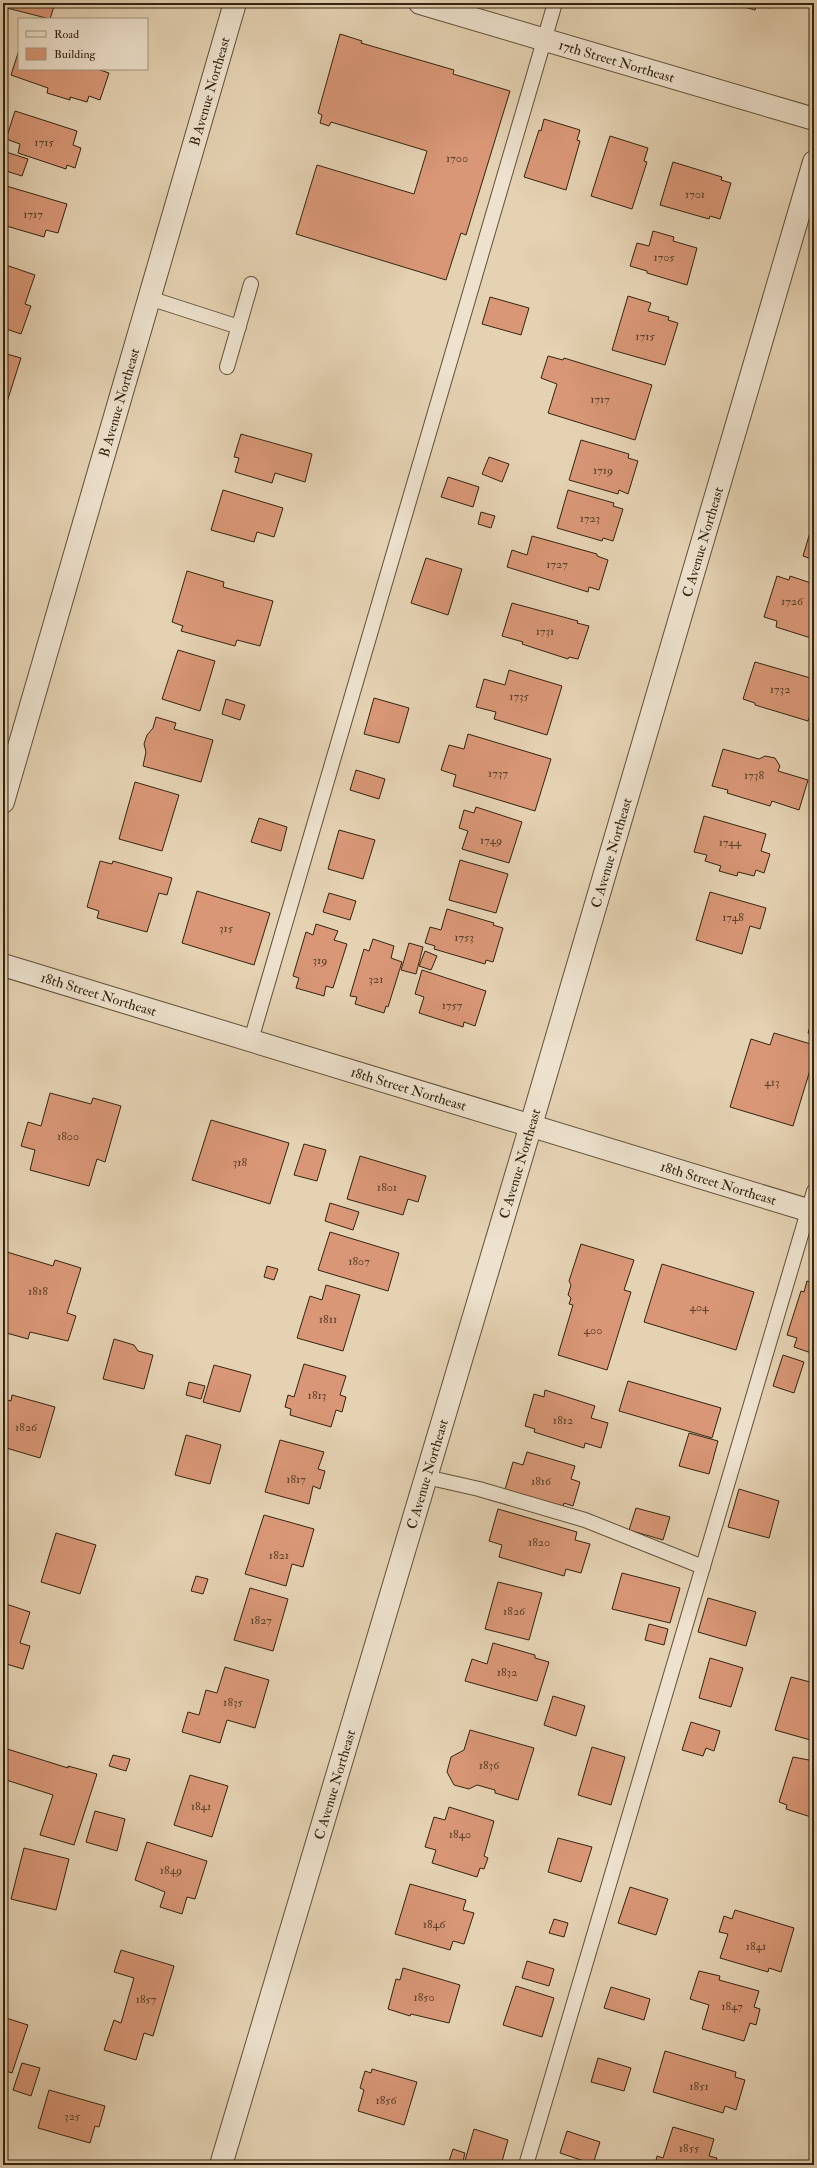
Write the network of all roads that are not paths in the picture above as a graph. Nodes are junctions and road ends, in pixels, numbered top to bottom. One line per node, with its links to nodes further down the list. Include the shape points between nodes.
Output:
1 (235, 3): 8 (street, B Avenue Northeast)
2 (420, 3): 4 (street, 17th Street Northeast)
3 (555, 3): 4 (lane)
4 (544, 40): 5 (street, 17th Street Northeast); 13 (lane)
5 (814, 119)
6 (814, 162): 14 (street, C Avenue Northeast)
7 (251, 284): 9 (lane)
8 (149, 298): 9 (lane); 11 (street, B Avenue Northeast)
9 (239, 327): 10 (lane)
10 (227, 367)
11 (3, 802)
12 (3, 965): 13 (street, 18th Street Northeast)
13 (251, 1040): 14 (street, 18th Street Northeast)
14 (531, 1125): 15 (street, 18th Street Northeast); 16 (street, C Avenue Northeast)
15 (812, 1204): 17 (lane)
16 (426, 1477): 17 (lane, via 585,1520); 18 (street, C Avenue Northeast)
17 (703, 1566): 19 (lane)
18 (221, 2165)
19 (526, 2165)

